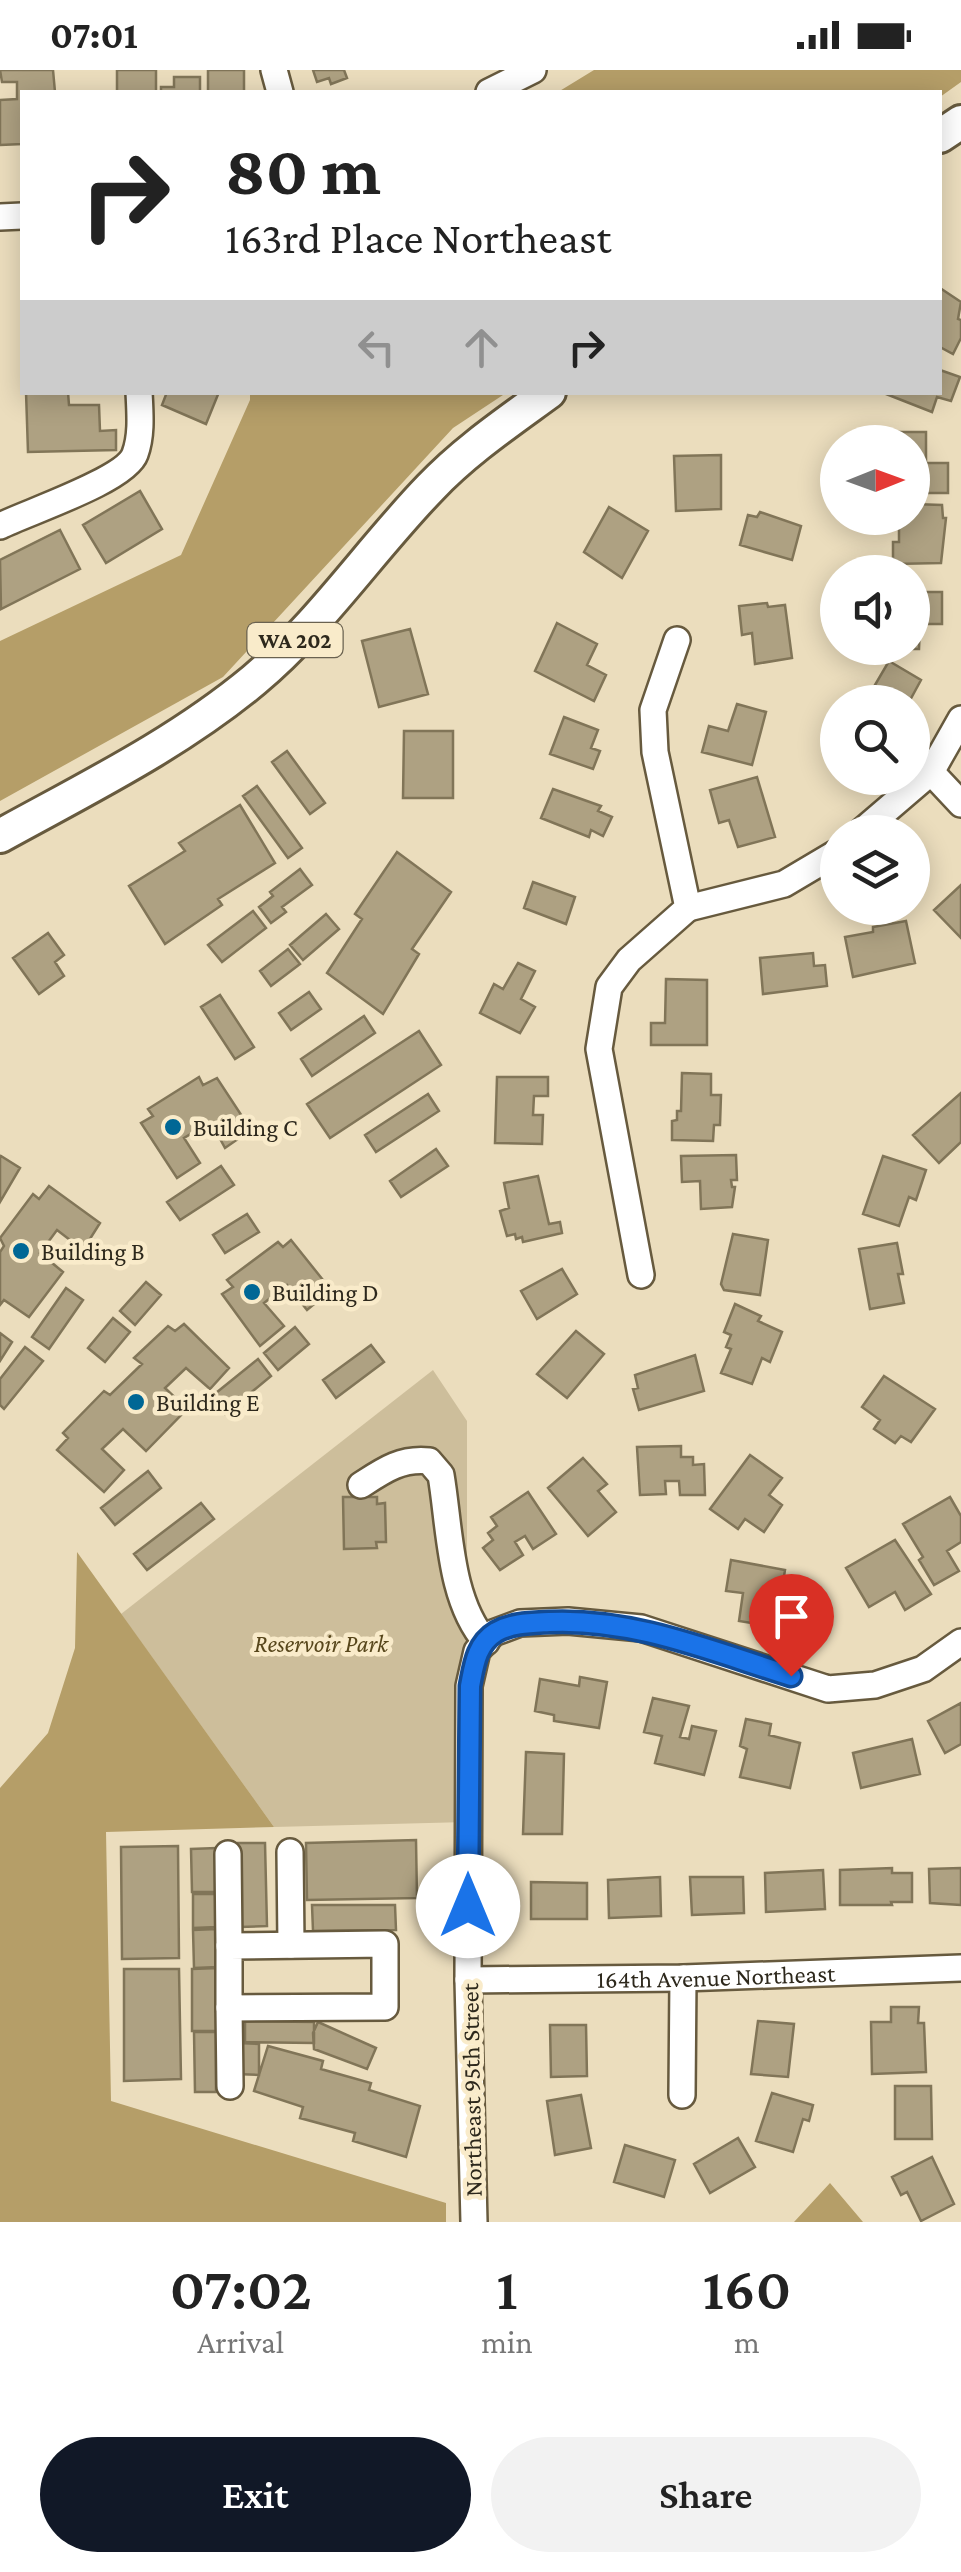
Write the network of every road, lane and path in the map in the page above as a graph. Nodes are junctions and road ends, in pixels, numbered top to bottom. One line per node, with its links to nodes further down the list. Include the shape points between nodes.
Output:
1 (533, 70): 2 (street)
2 (493, 90)
3 (139, 395): 5 (street, via 134,458 117,476)
4 (545, 395): 11 (main road, WA 202, via 432,486 256,679 177,738)
5 (0, 526)
6 (677, 640): 13 (street, via 653,710 655,752)
7 (961, 719): 8 (street)
8 (931, 772): 9 (street); 10 (street)
9 (961, 804)
10 (880, 815)
11 (0, 836)
12 (820, 863): 13 (street, via 784,884)
13 (688, 908): 14 (street, via 609,987 599,1048)
14 (640, 1274)
15 (361, 1484): 16 (street, via 396,1463 416,1460 441,1475 458,1582 470,1624)
16 (486, 1642): 17 (street, via 520,1623 641,1628 828,1688 876,1685 922,1669); 24 (street, Northeast 95th Street, via 477,1651 470,1686)
17 (961, 1642)
18 (290, 1852): 21 (street)
19 (228, 1854): 20 (street)
20 (229, 1946): 21 (street); 25 (street)
21 (291, 1946): 25 (street, via 385,1944 385,2007)
22 (961, 1968): 23 (street, 164th Avenue Northeast)
23 (682, 1978): 24 (street, 164th Avenue Northeast); 27 (street)
24 (468, 1980): 28 (street, Northeast 95th Street)
25 (229, 2008): 26 (street)
26 (230, 2086)
27 (682, 2094)
28 (474, 2222)

